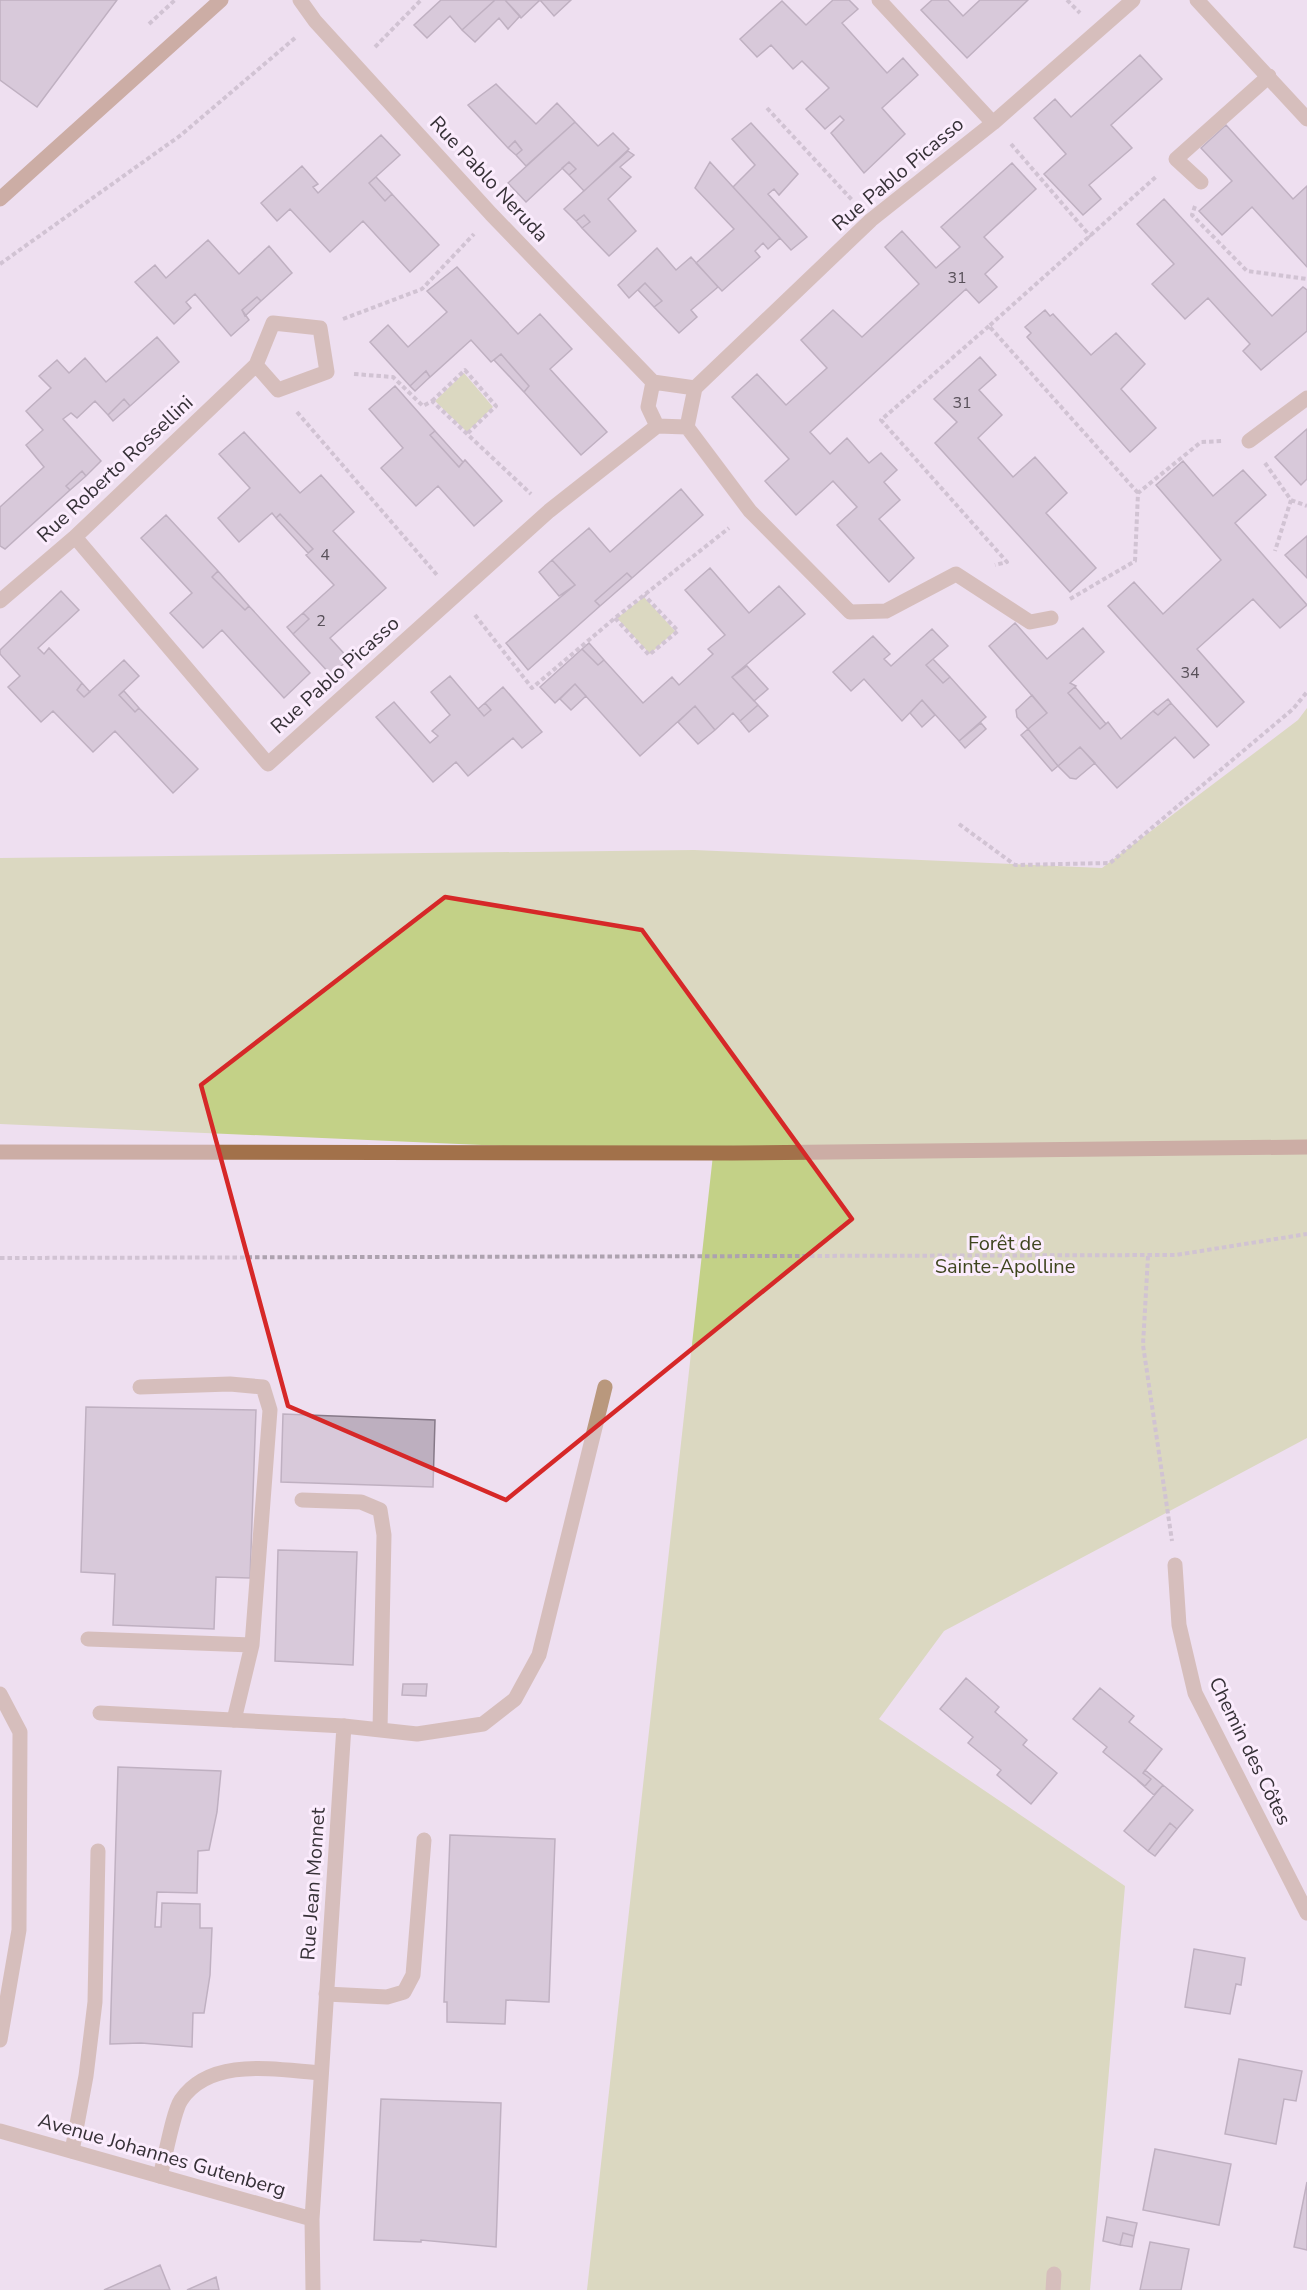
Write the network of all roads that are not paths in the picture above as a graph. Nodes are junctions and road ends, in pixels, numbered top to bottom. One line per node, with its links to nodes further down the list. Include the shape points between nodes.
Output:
1 (221, 0): 10 (main road)
2 (300, 0): 12 (street, Rue Pablo Neruda, via 491,214)
3 (879, 0): 8 (street)
4 (1133, 0): 8 (street, Rue Pablo Picasso)
5 (1197, 0): 6 (street)
6 (1269, 76): 7 (street); 9 (street, via 1176,159)
7 (1307, 119)
8 (993, 123): 13 (street, Rue Pablo Picasso, via 871,220)
9 (1201, 182)
10 (0, 199)
11 (256, 365): 11 (street, via 278,390 327,372 320,328 273,323); 18 (street, Rue Roberto Rossellini)
12 (653, 382): 13 (street); 15 (street, via 648,407)
13 (695, 388): 16 (street)
14 (1307, 398): 17 (street)
15 (657, 426): 16 (street); 18 (street, Rue Pablo Picasso, via 549,511 268,764)
16 (687, 427): 20 (street, via 750,511 849,612 886,611 956,574 1030,622)
17 (1249, 441)
18 (75, 537): 19 (street, Rue Roberto Rossellini)
19 (0, 601)
20 (1051, 618)
21 (1307, 1147): 22 (main road, via 733,1153)
22 (0, 1152)
23 (140, 1387): 28 (street, via 263,1387 270,1410)
24 (605, 1387): 33 (street, via 538,1655 515,1699 483,1724 417,1734)
25 (302, 1500): 33 (street, via 361,1502 380,1509 384,1535)
26 (1175, 1565): 36 (street, Chemin des Côtes, via 1179,1625 1195,1693)
27 (88, 1640): 28 (street)
28 (252, 1645): 31 (street)
29 (0, 1694): 38 (street, via 20,1732 20,1755 19,1930)
30 (100, 1713): 31 (street)
31 (234, 1720): 32 (street)
32 (344, 1726): 33 (street); 37 (street, Rue Jean Monnet)
33 (380, 1730)
34 (424, 1840): 37 (street, via 412,1975 404,1992 387,1997)
35 (98, 1851): 41 (street, via 95,2002)
36 (1307, 1912)
37 (326, 1994): 39 (street, Rue Jean Monnet)
38 (0, 2040)
39 (321, 2073): 42 (street, via 242,2068 201,2080 180,2100); 43 (street, Rue Jean Monnet)
40 (0, 2131): 41 (street, Avenue Johannes Gutenberg)
41 (72, 2151): 42 (street, Avenue Johannes Gutenberg)
42 (160, 2176): 43 (street, Avenue Johannes Gutenberg)
43 (312, 2219): 45 (street, Rue Jean Monnet)
44 (1054, 2274): 46 (street)
45 (312, 2290)
46 (1053, 2290)

